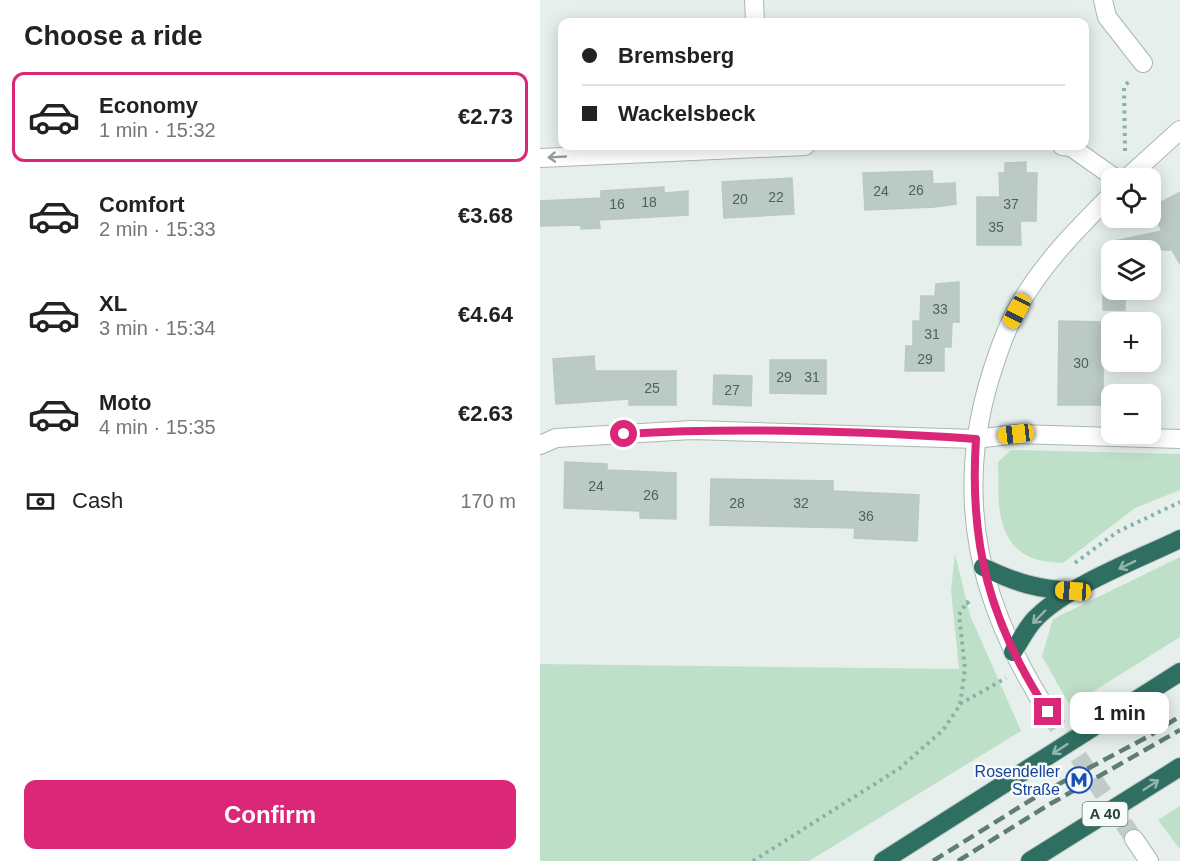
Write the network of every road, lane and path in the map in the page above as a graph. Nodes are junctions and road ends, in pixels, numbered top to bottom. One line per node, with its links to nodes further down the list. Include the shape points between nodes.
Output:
1 (754, 0): 3 (street)
2 (1103, 0): 4 (street, via 1107,17)
3 (755, 18)
4 (1143, 63): 9 (path, via 1124,87)
5 (1180, 130): 11 (street)
6 (698, 150): 8 (street, one-way to 8)
7 (1075, 150): 10 (street)
8 (540, 158)
9 (1124, 158)
10 (1101, 168)
11 (1138, 168)
12 (1101, 205): 13 (street, via 1060,246 1024,296 1001,342)
13 (976, 439): 14 (street, via 1016,434); 15 (street, via 692,430 556,438); 19 (street, via 973,485)
14 (1180, 439)
15 (540, 444)
16 (1180, 502): 18 (path, via 1117,532)
17 (1180, 539): 20 (highway, one-way to 20)
18 (1074, 564)
19 (983, 567): 20 (highway, via 1019,584); 21 (street)
20 (1073, 591): 22 (highway, one-way to 22, via 1035,618)
21 (996, 614): 22 (street); 25 (path, via 979,616 967,602 959,615 964,669)
22 (1013, 652): 26 (street)
23 (1180, 672): 29 (highway, one-way to 29)
24 (1002, 681): 25 (path)
25 (960, 705): 28 (path, via 943,730 900,768)
26 (1048, 712)
27 (1180, 766): 30 (highway, A 40, one-way to 27)
28 (753, 861)
29 (883, 861)
30 (1030, 861)
31 (1133, 861): 32 (street, via 1134,838)
32 (1149, 861)

